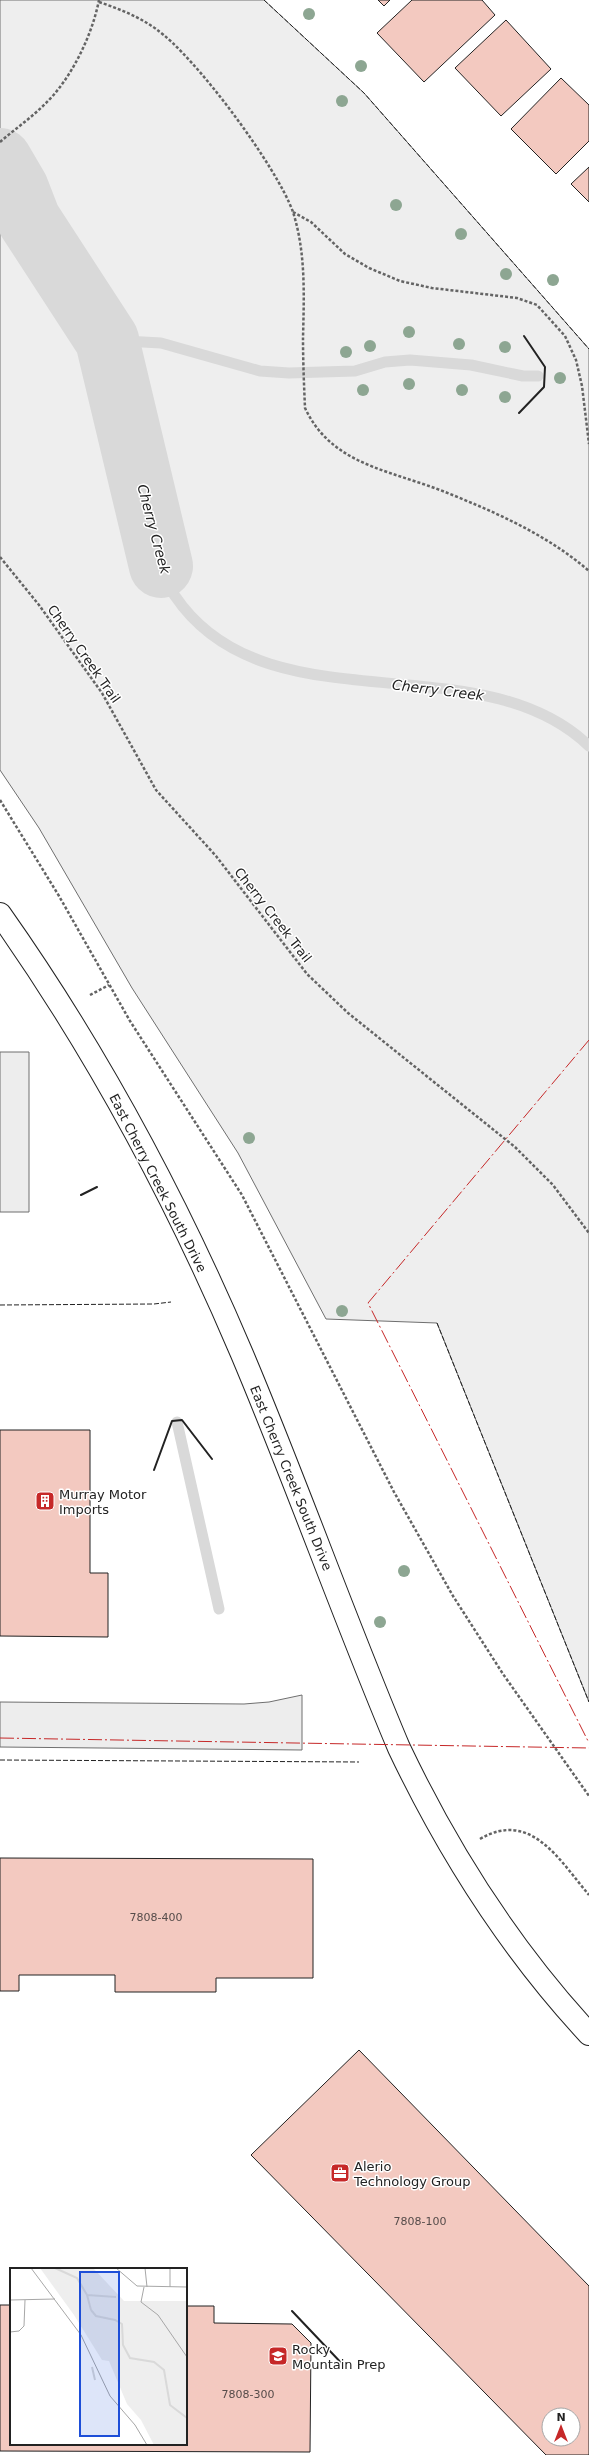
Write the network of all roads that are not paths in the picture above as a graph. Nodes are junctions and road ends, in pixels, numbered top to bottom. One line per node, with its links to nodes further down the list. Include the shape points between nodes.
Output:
1 (0, 914): 2 (street, East Cherry Creek South Drive, via 92,1059 185,1230 242,1354 399,1748 455,1853 514,1942 546,1985)
2 (589, 2034)

